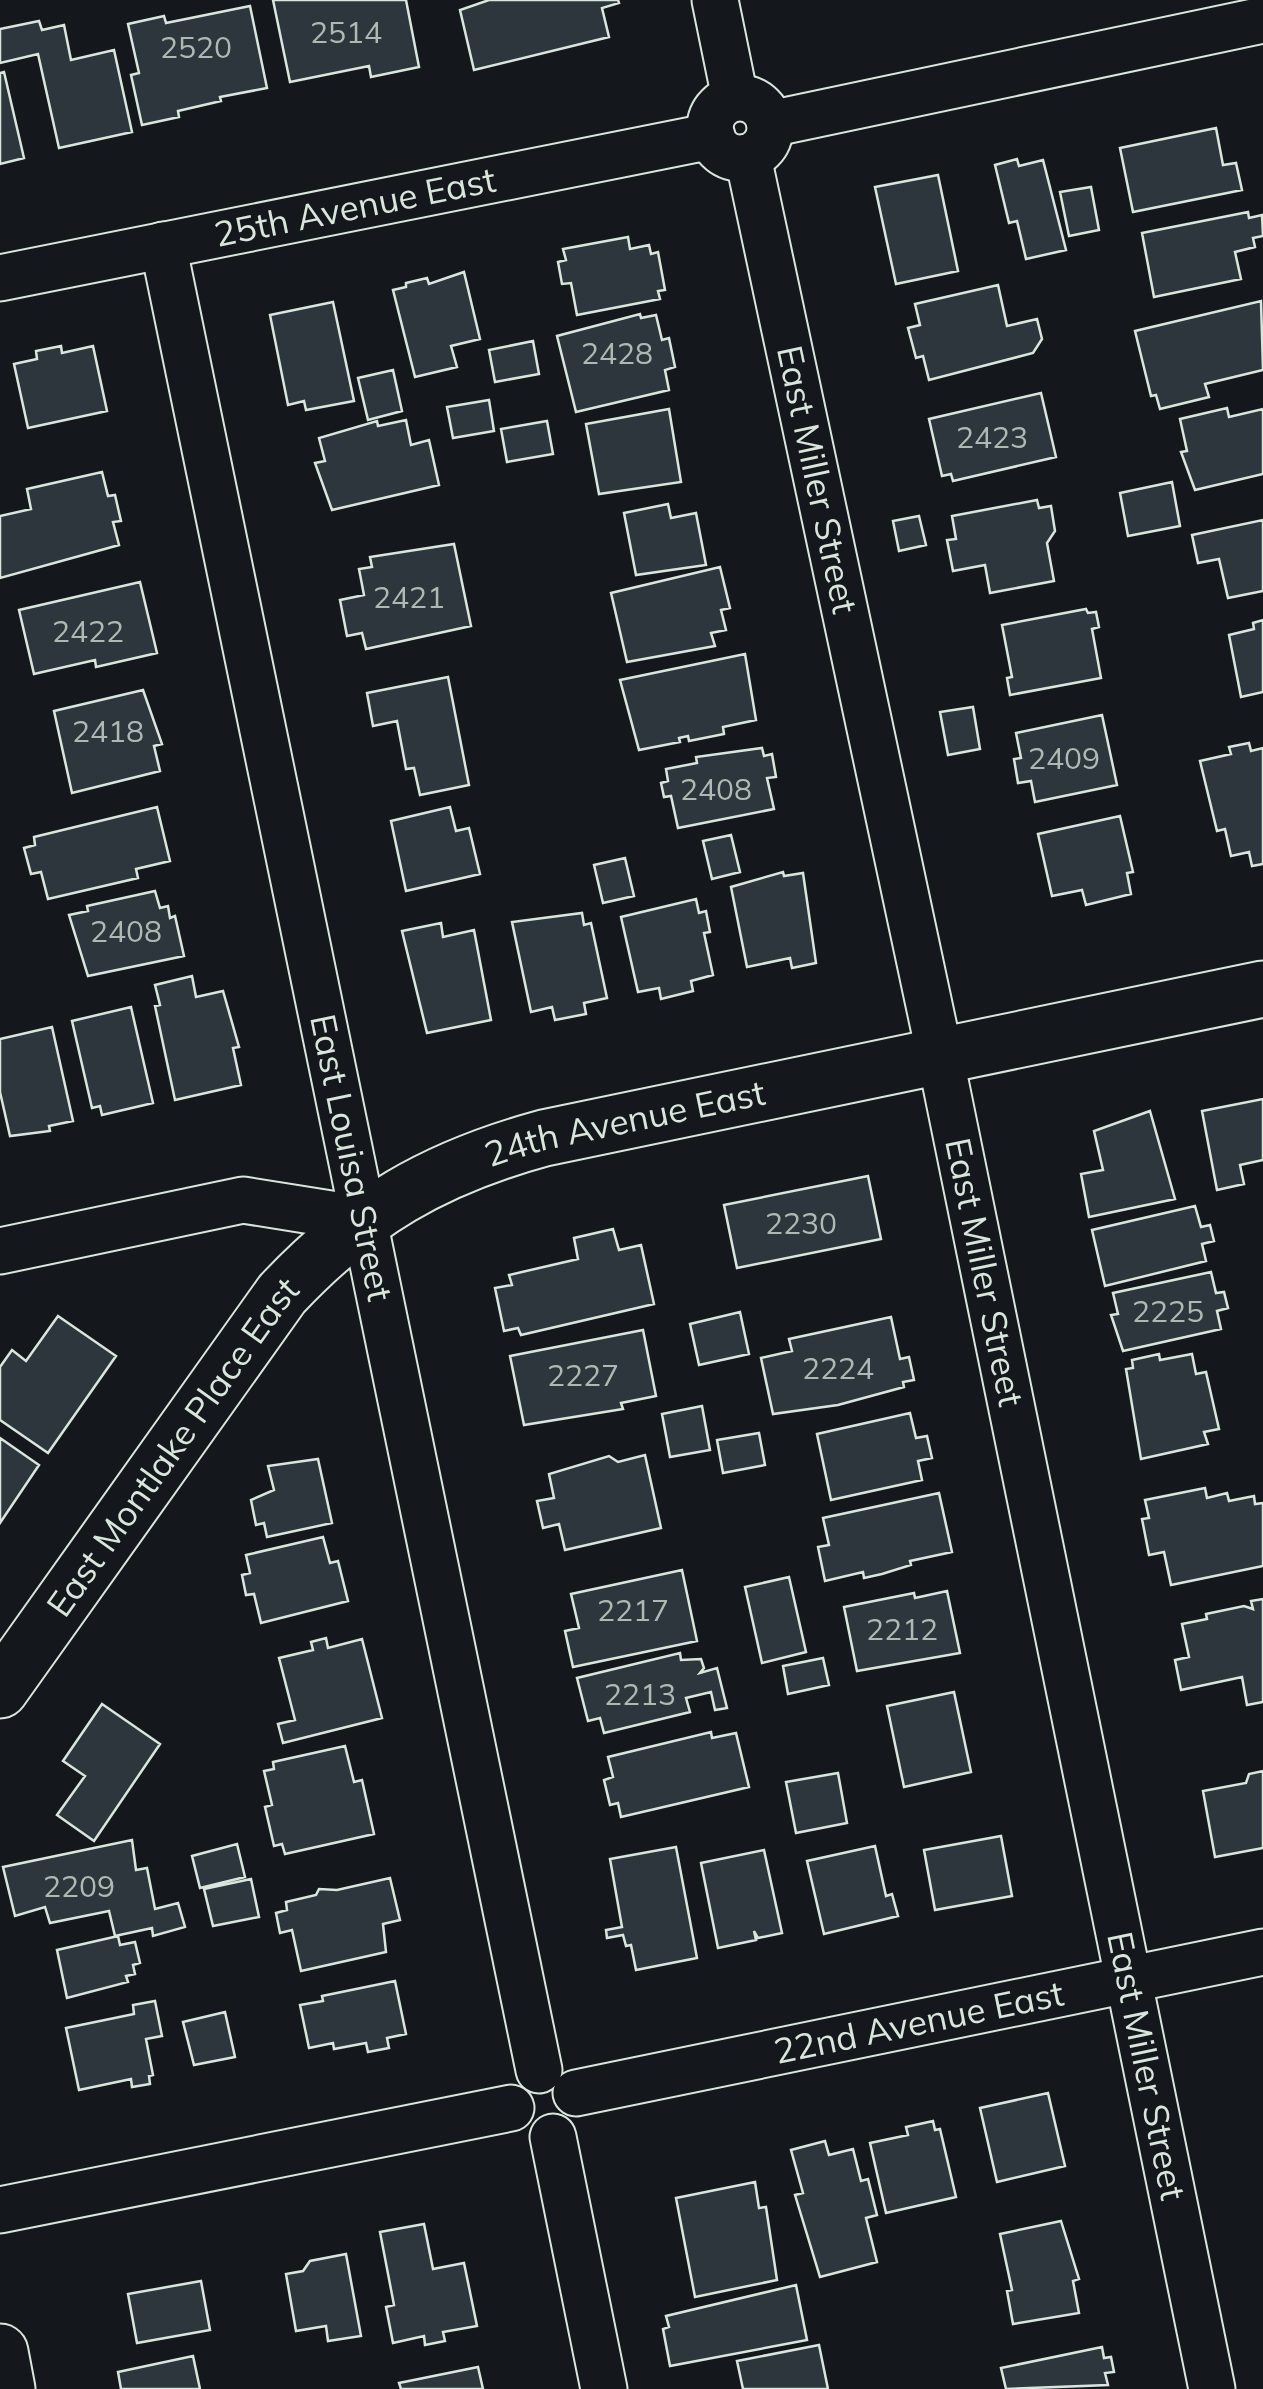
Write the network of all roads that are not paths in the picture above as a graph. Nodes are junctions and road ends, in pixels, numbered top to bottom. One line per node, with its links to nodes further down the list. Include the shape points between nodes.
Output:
1 (714, 0): 3 (street, East Miller Street)
2 (1263, 20): 3 (street, 25th Avenue East)
3 (741, 129): 4 (street, 25th Avenue East); 7 (street, East Miller Street)
4 (163, 245): 5 (street, 25th Avenue East); 8 (street, East Louisa Street)
5 (0, 278)
6 (1263, 989): 7 (main road, 24th Avenue East)
7 (940, 1056): 8 (main road, 24th Avenue East, via 496,1151 404,1191); 12 (street, East Miller Street)
8 (362, 1219): 9 (street, via 243,1200); 10 (main road, East Montlake Place East, via 282,1294); 13 (street, East Louisa Street)
9 (0, 1251)
10 (0, 1690)
11 (1263, 1952): 12 (street, 22nd Avenue East)
12 (1126, 1981): 13 (street, 22nd Avenue East); 20 (street, East Miller Street)
13 (558, 2081): 14 (street, via 530,2072 514,2089); 15 (street, via 579,2104 572,2124)
14 (511, 2108): 15 (street, via 523,2132); 16 (street)
15 (553, 2137): 19 (street)
16 (0, 2210)
17 (0, 2352): 18 (main road)
18 (7, 2389)
19 (604, 2389)
20 (1212, 2389)

